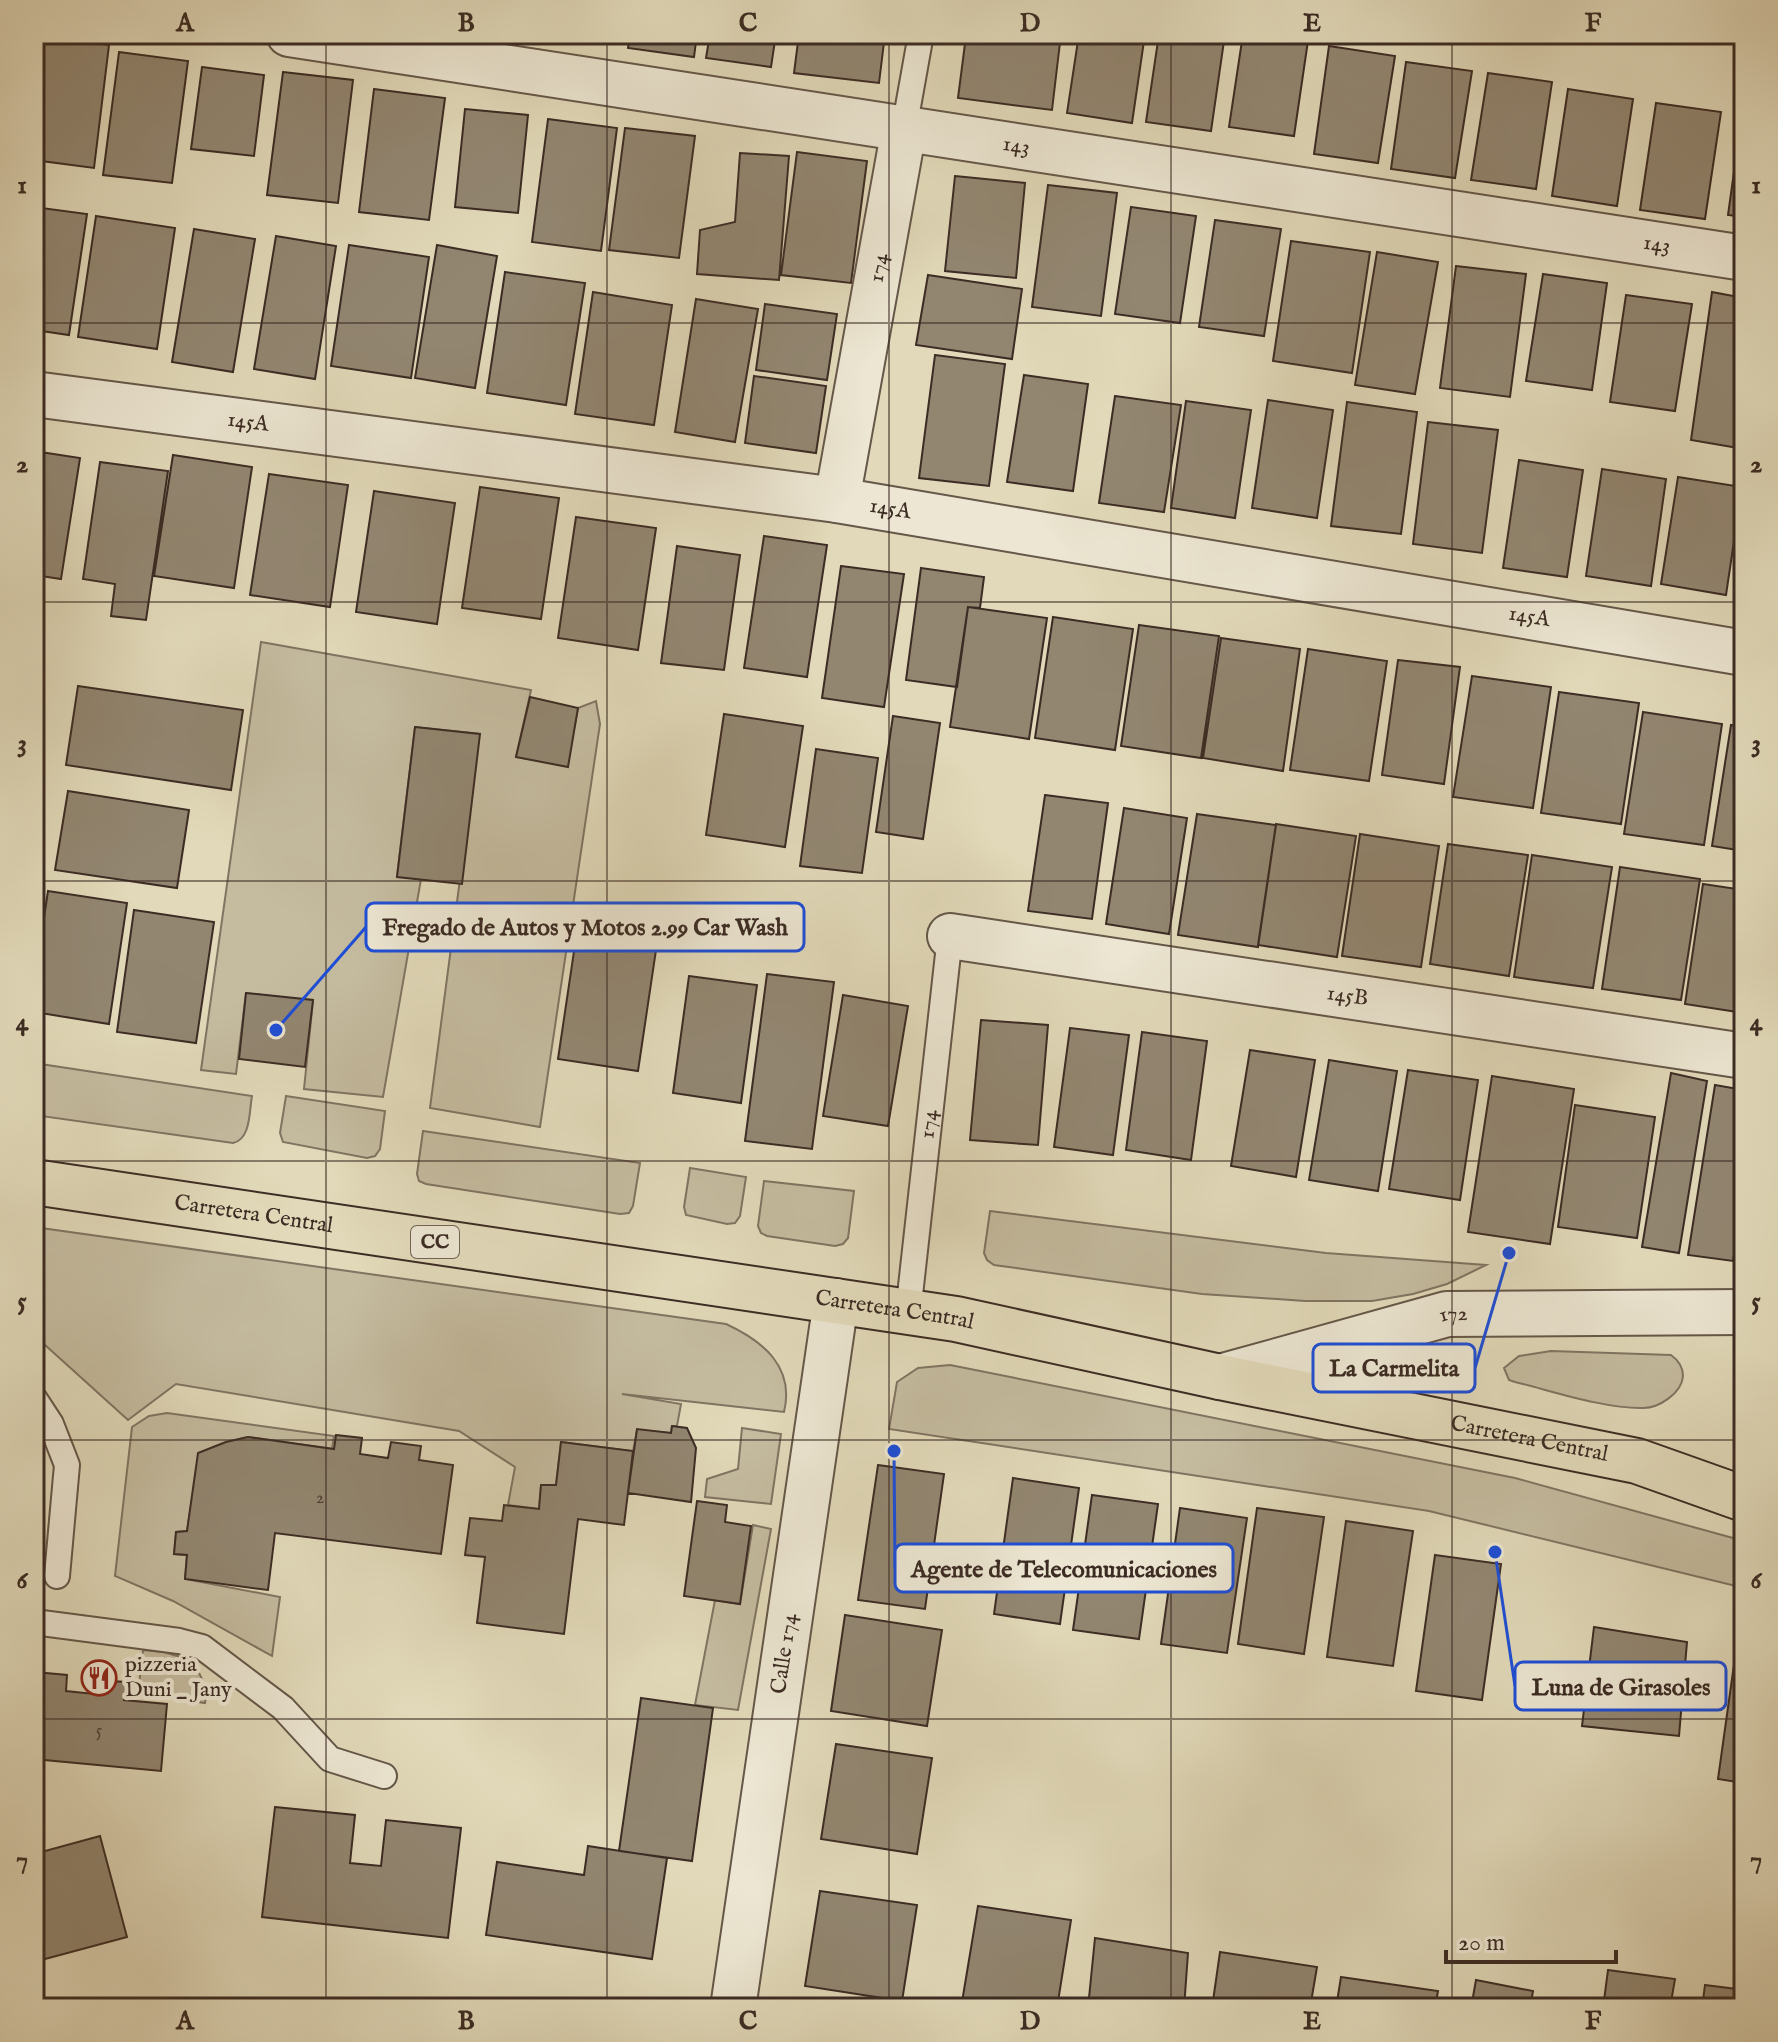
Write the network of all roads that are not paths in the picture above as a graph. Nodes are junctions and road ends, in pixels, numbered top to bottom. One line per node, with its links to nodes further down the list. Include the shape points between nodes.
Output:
1 (289, 34): 3 (street, 143)
2 (921, 34): 3 (lane, 174)
3 (904, 129): 4 (street, 143); 6 (street, 174)
4 (1744, 258)
5 (34, 394): 6 (street, 145A)
6 (837, 500): 7 (street, 145A)
7 (1744, 653)
8 (950, 936): 9 (street, 145B); 13 (lane, 174)
9 (1744, 1056)
10 (34, 1182): 11 (main road, Carretera Central / CC)
11 (836, 1301): 13 (main road, Carretera Central / CC); 20 (street, Calle 174)
12 (1744, 1312): 14 (street, 172, via 1447,1314)
13 (908, 1313): 14 (main road, Carretera Central / CC)
14 (1220, 1377): 16 (main road, Carretera Central / CC, via 1637,1461)
15 (34, 1398): 17 (lane, via 67,1465)
16 (1744, 1499)
17 (57, 1576)
18 (34, 1622): 19 (lane, via 202,1647 283,1708 330,1759)
19 (384, 1776)
20 (733, 2008)

